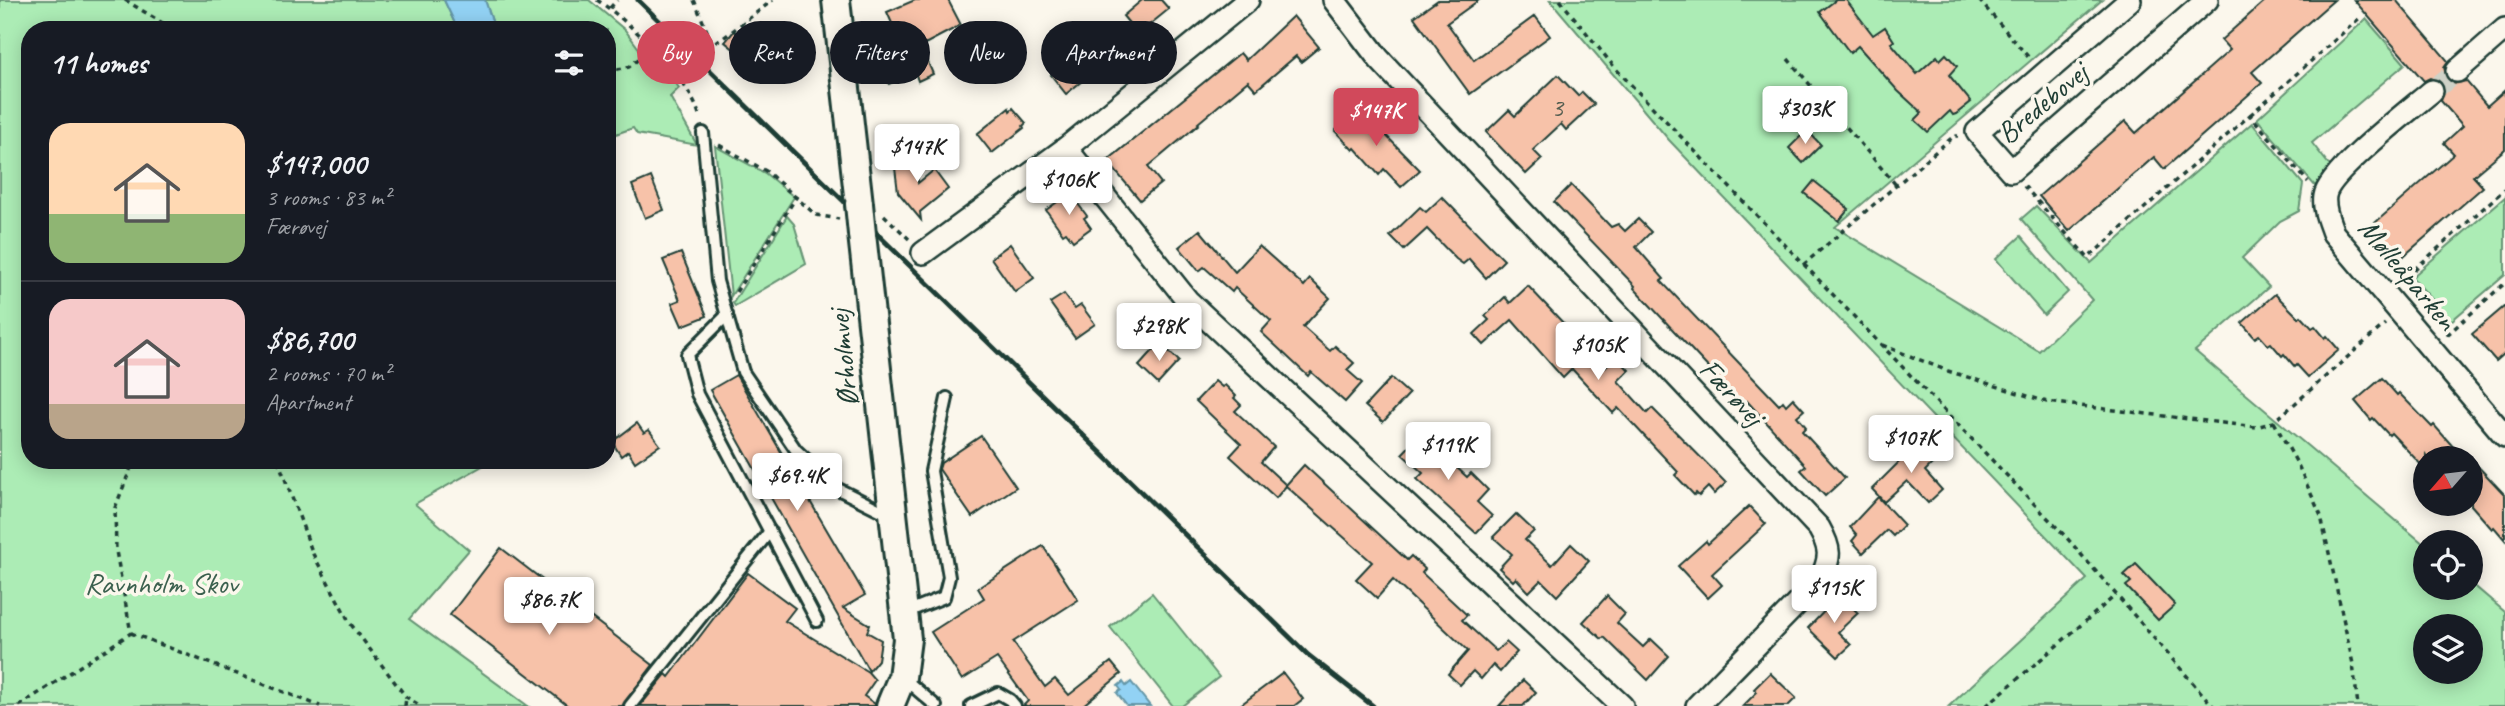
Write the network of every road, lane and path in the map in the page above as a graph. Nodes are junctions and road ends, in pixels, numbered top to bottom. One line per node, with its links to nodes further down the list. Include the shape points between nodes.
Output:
1 (125, 0): 15 (path)
2 (597, 0): 13 (path)
3 (617, 0): 13 (path)
4 (694, 0): 5 (path, via 712,43)
5 (773, 0)
6 (836, 0): 34 (street, Ørholmvej)
7 (1248, 0): 28 (street)
8 (1334, 0): 67 (street, Færøvej, via 1379,59 1819,528 1828,545 1829,562 1821,579)
9 (1560, 0): 37 (path, via 1615,68)
10 (1979, 0): 22 (path)
11 (2130, 0): 22 (street, Bredebovej)
12 (2207, 0): 29 (street, Bredebovej)
13 (610, 8): 17 (path)
14 (2362, 16): 25 (path)
15 (159, 21)
16 (2505, 29): 21 (street)
17 (637, 34)
18 (1788, 59): 30 (path)
19 (637, 60): 20 (path)
20 (616, 69)
21 (2457, 71)
22 (2043, 75): 26 (street, Bredebovej)
23 (683, 84): 27 (path, via 698,109)
24 (2432, 91): 33 (street, Mølleåparken, via 2342,168 2325,194)
25 (2250, 115): 29 (path, via 2088,258); 33 (path)
26 (1977, 132): 29 (street, Bredebovej); 30 (path, via 1954,136)
27 (703, 133): 32 (path, via 766,171); 41 (lane, via 717,281)
28 (1066, 148): 36 (street); 66 (street, via 1188,301)
29 (2011, 171)
30 (1896, 185): 37 (path)
31 (2505, 189): 39 (path)
32 (797, 196): 34 (path, via 816,215); 41 (path, via 732,299)
33 (2325, 202): 39 (street, Mølleåparken, via 2333,233)
34 (848, 211): 49 (street, Ørholmvej, bridge, via 862,234)
35 (887, 216): 36 (path)
36 (923, 253)
37 (1803, 265): 42 (path)
38 (2505, 283): 43 (path)
39 (2385, 295): 40 (street, Mølleåparken)
40 (2400, 311): 43 (street, Mølleåparken); 45 (path)
41 (727, 315): 49 (lane, via 743,372 796,450 838,489); 50 (lane, via 687,355 697,394)
42 (1880, 344): 45 (path, via 2048,402 2256,427); 51 (path)
43 (2432, 348): 46 (street, Mølleåparken)
44 (947, 398): 52 (lane, via 931,471 949,578 944,597)
45 (2274, 422): 70 (path, via 2321,516)
46 (2505, 436)
47 (130, 469): 54 (path, via 115,508 116,551)
48 (281, 469): 56 (path, via 313,554 350,623)
49 (894, 517): 52 (street, Ørholmvej)
50 (770, 531): 53 (lane); 61 (lane)
51 (2116, 595): 68 (path); 69 (path)
52 (904, 612): 55 (street, Ørholmvej, via 907,639)
53 (817, 621)
54 (131, 633): 57 (path); 58 (path)
55 (902, 677): 62 (street, Ørholmvej); 63 (lane)
56 (406, 697): 59 (path); 60 (path)
57 (19, 706)
58 (320, 706)
59 (405, 706)
60 (421, 706)
61 (630, 706)
62 (890, 706)
63 (936, 706)
64 (971, 706): 65 (lane, via 998,693)
65 (1015, 706)
66 (1622, 706)
67 (1697, 706)
68 (1986, 706)
69 (2213, 706)
70 (2358, 706)

